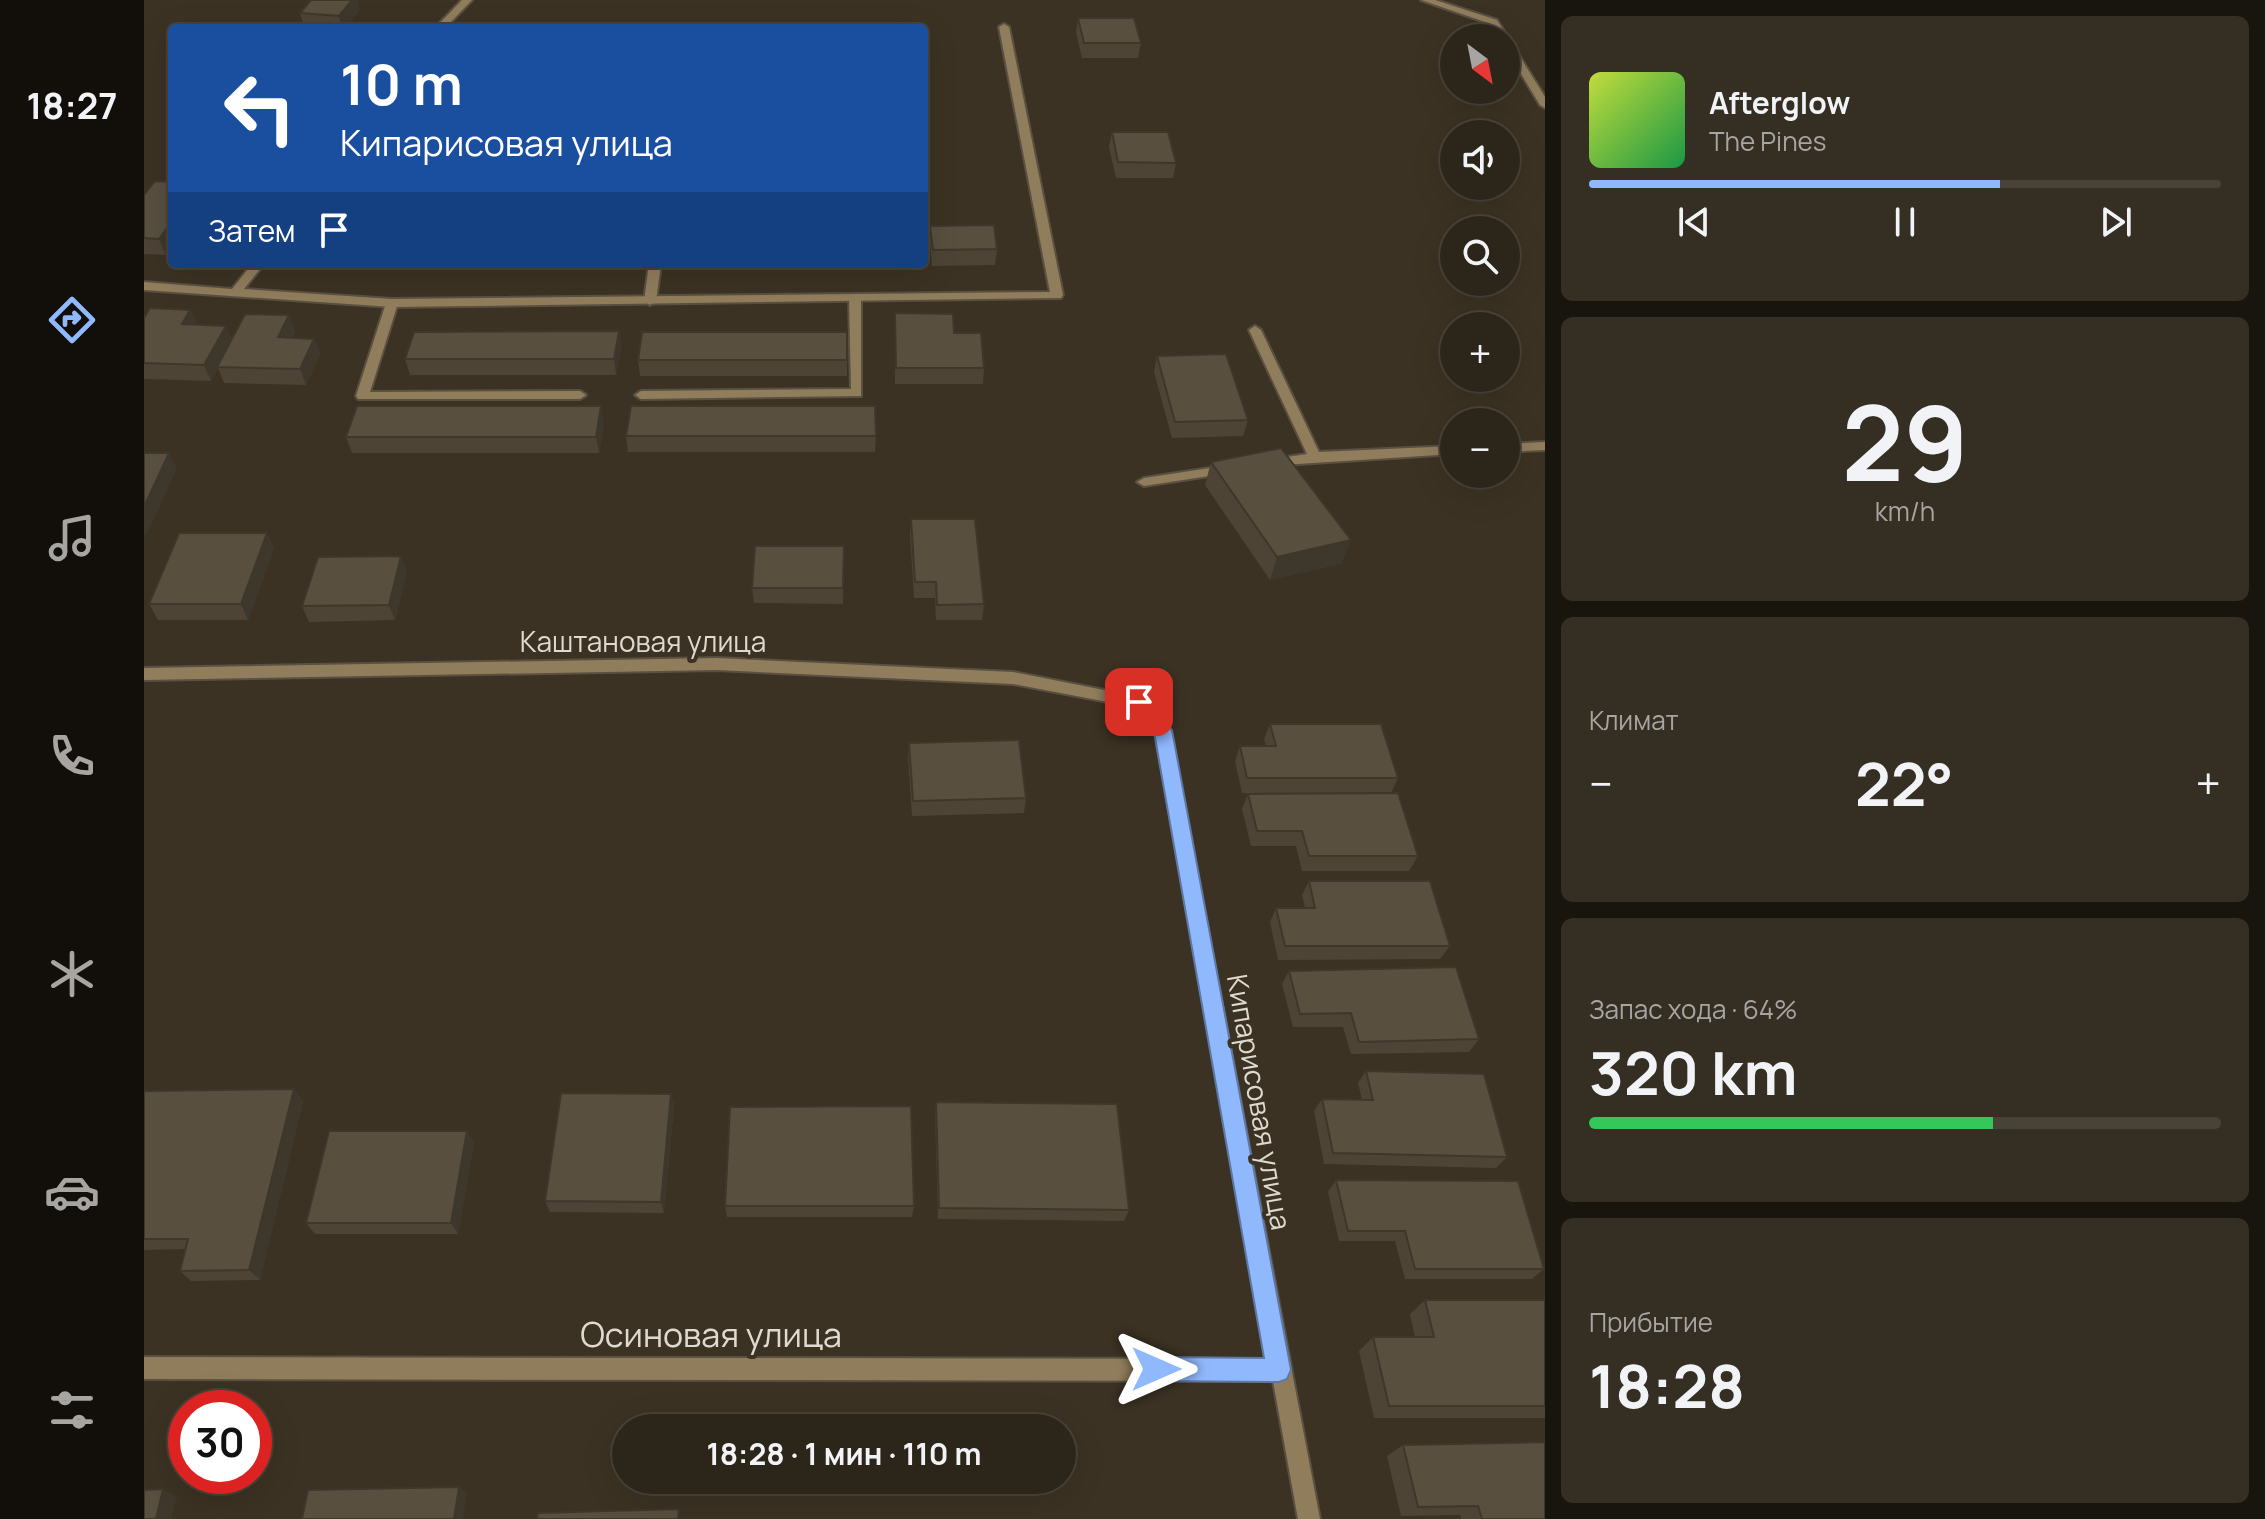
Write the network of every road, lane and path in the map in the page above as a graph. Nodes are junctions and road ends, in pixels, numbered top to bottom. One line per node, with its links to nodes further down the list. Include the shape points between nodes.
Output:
1 (467, 0): 3 (street)
2 (1426, 0): 4 (street)
3 (444, 24)
4 (1495, 24)
5 (1004, 27): 12 (street, via 1057,295)
6 (1520, 64): 7 (street)
7 (1545, 105)
8 (255, 268): 11 (street)
9 (654, 268): 13 (street)
10 (144, 286): 11 (street)
11 (238, 289): 14 (street)
12 (855, 298): 13 (street); 17 (street, via 857,393)
13 (650, 301): 14 (street)
14 (392, 303): 16 (street, via 362,396)
15 (1255, 330): 21 (street)
16 (580, 395)
17 (641, 395)
18 (1545, 446): 19 (street)
19 (1520, 447)
20 (1440, 451): 21 (street)
21 (1315, 457): 22 (street)
22 (1144, 482)
23 (144, 674): 24 (street, Каштановая улица, via 717,664 1013,678)
24 (1139, 702): 26 (street, Кипарисовая улица, via 1163,730)
25 (144, 1368): 26 (street, Осиновая улица)
26 (1279, 1370): 27 (street, Кипарисовая улица)
27 (1309, 1519)

